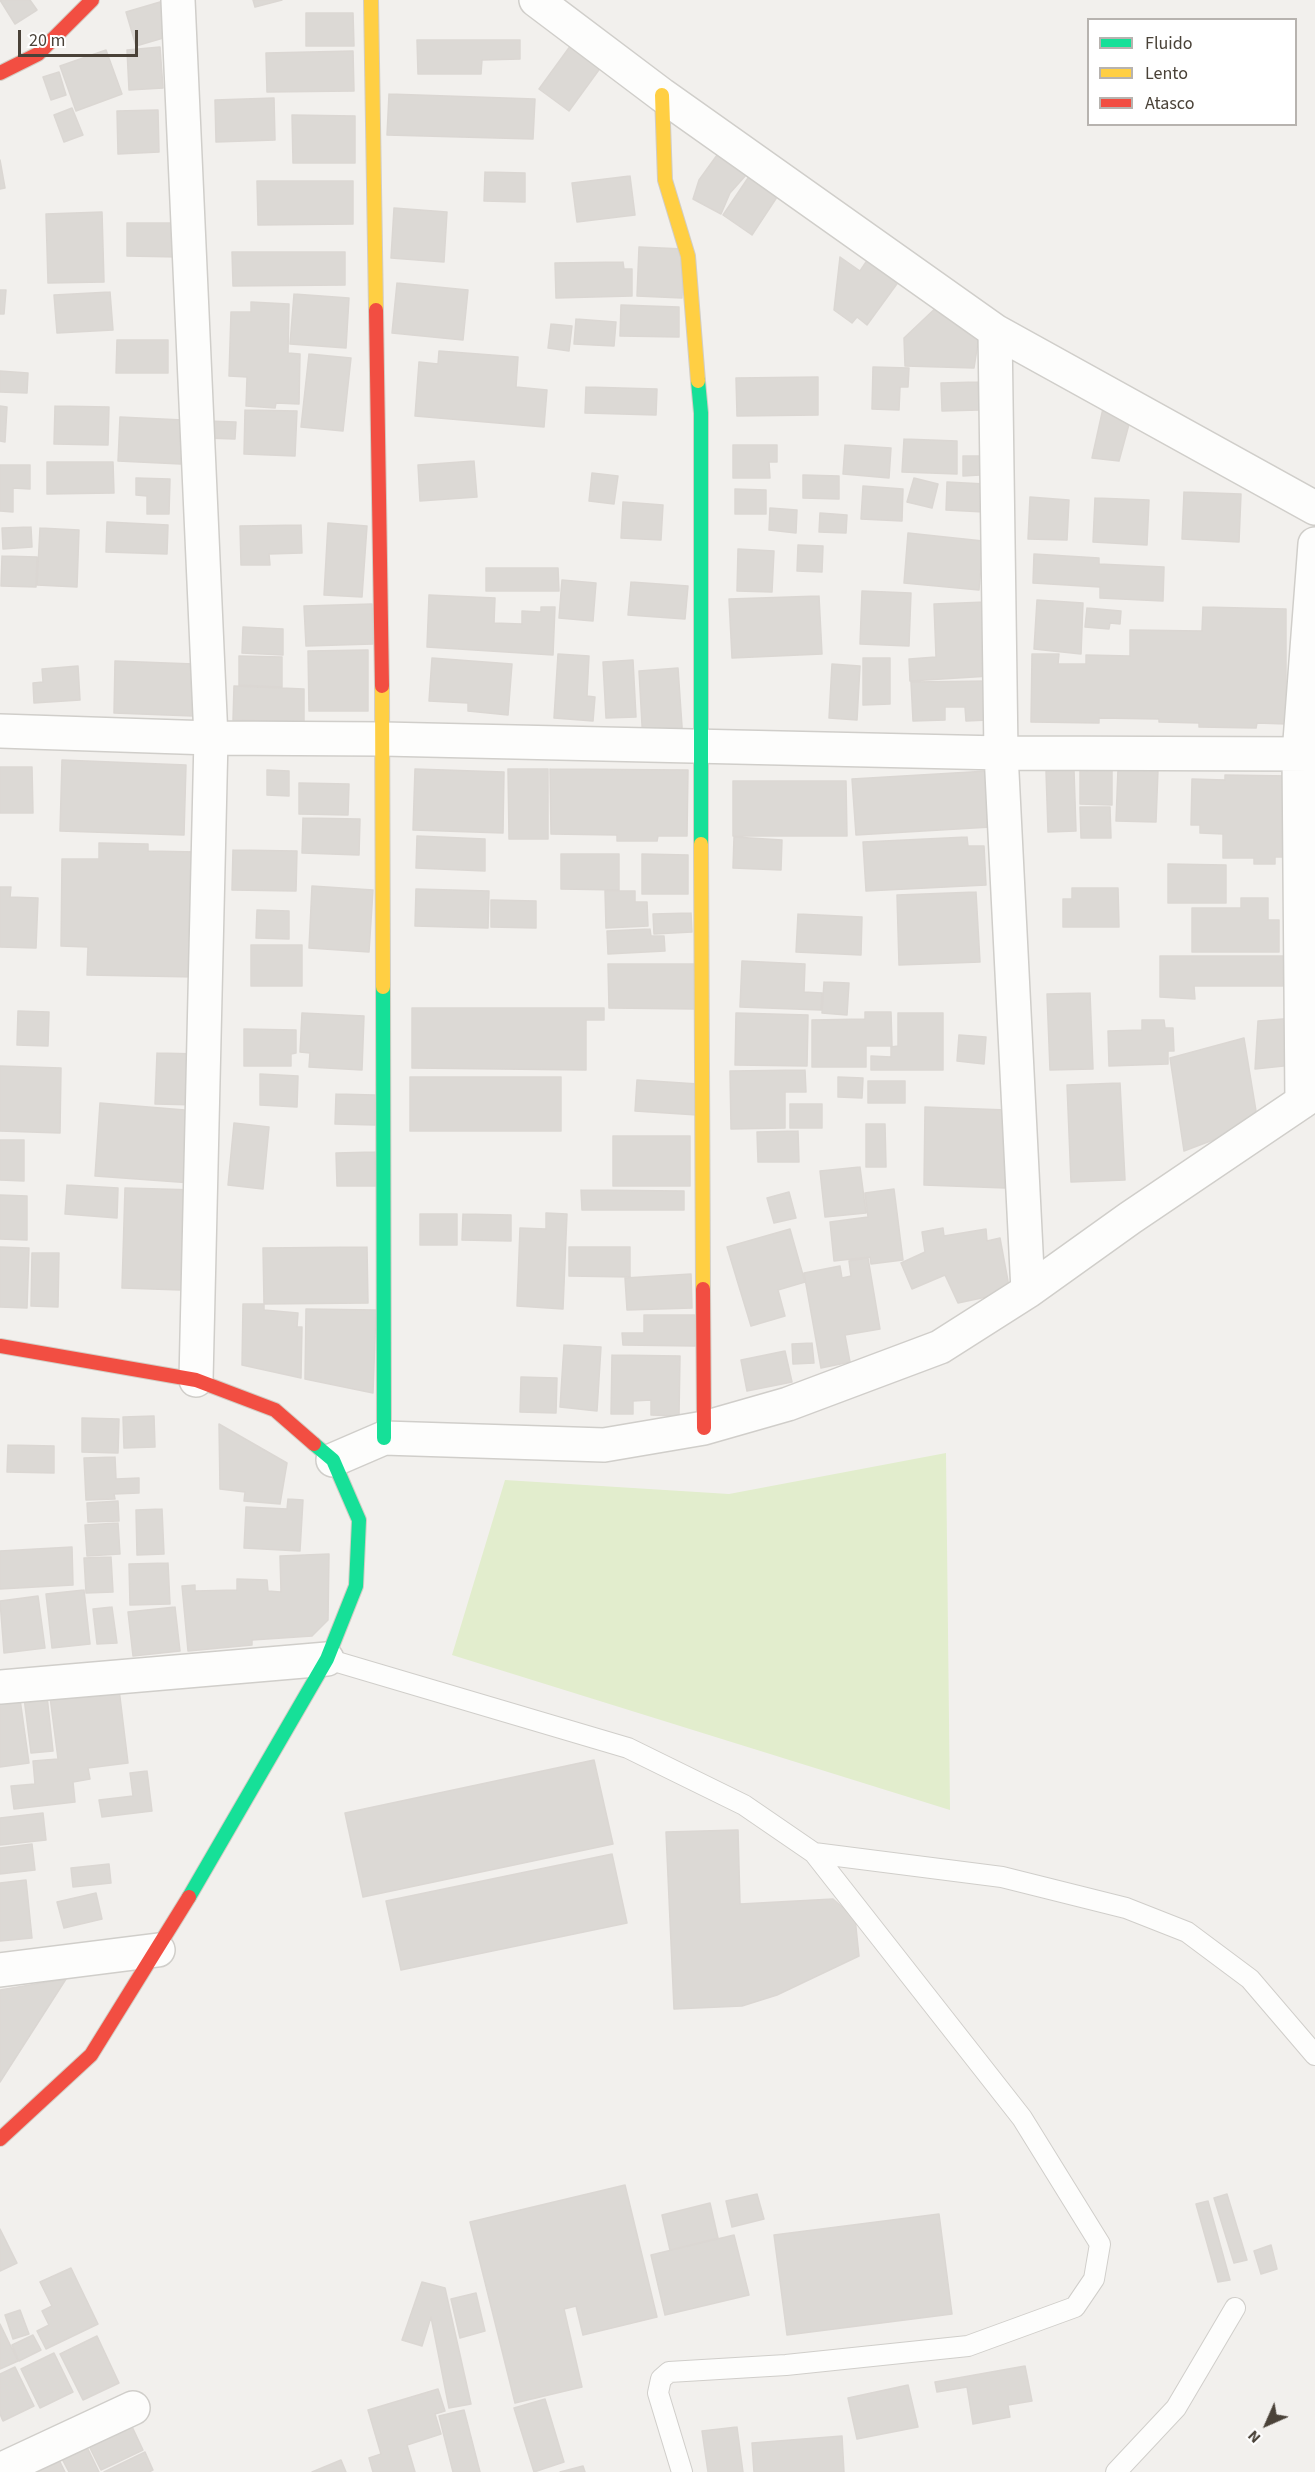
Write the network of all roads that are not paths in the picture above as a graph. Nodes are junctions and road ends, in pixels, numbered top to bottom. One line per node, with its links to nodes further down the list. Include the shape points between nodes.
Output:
1 (92, 0): 5 (street, via 38,54)
2 (178, 0): 11 (street)
3 (370, 0): 12 (street)
4 (536, 0): 6 (street)
5 (0, 73)
6 (662, 95): 7 (street); 13 (street, via 665,180 688,256 701,413)
7 (995, 331): 8 (street); 14 (street)
8 (1315, 508)
9 (1315, 544): 15 (street)
10 (0, 731): 11 (street)
11 (211, 738): 12 (street); 19 (street)
12 (383, 739): 13 (street); 21 (street)
13 (700, 747): 14 (street); 20 (street)
14 (1001, 753): 15 (street); 17 (street)
15 (1307, 754): 16 (street)
16 (1309, 1098): 17 (street)
17 (1028, 1291): 20 (street, via 940,1347 788,1404)
18 (0, 1346): 19 (street)
19 (196, 1380): 22 (street, via 275,1410)
20 (704, 1428): 21 (street, via 604,1445)
21 (384, 1438): 22 (street)
22 (333, 1460): 23 (street, via 359,1520 356,1586)
23 (327, 1659): 24 (street); 25 (lane, via 628,1748 744,1805); 26 (street)
24 (0, 1687)
25 (814, 1852): 28 (lane, via 1002,1877 1126,1908 1187,1932 1250,1979); 33 (lane, via 1022,2118 1100,2244 1094,2279 1075,2307 968,2346 786,2365 669,2372 661,2379 658,2392)
26 (158, 1950): 27 (street); 29 (street, via 91,2055)
27 (0, 1970)
28 (1315, 2055)
29 (0, 2139)
30 (1234, 2308): 34 (lane, via 1176,2408)
31 (133, 2408): 32 (street)
32 (0, 2470)
33 (682, 2472)
34 (1116, 2472)

